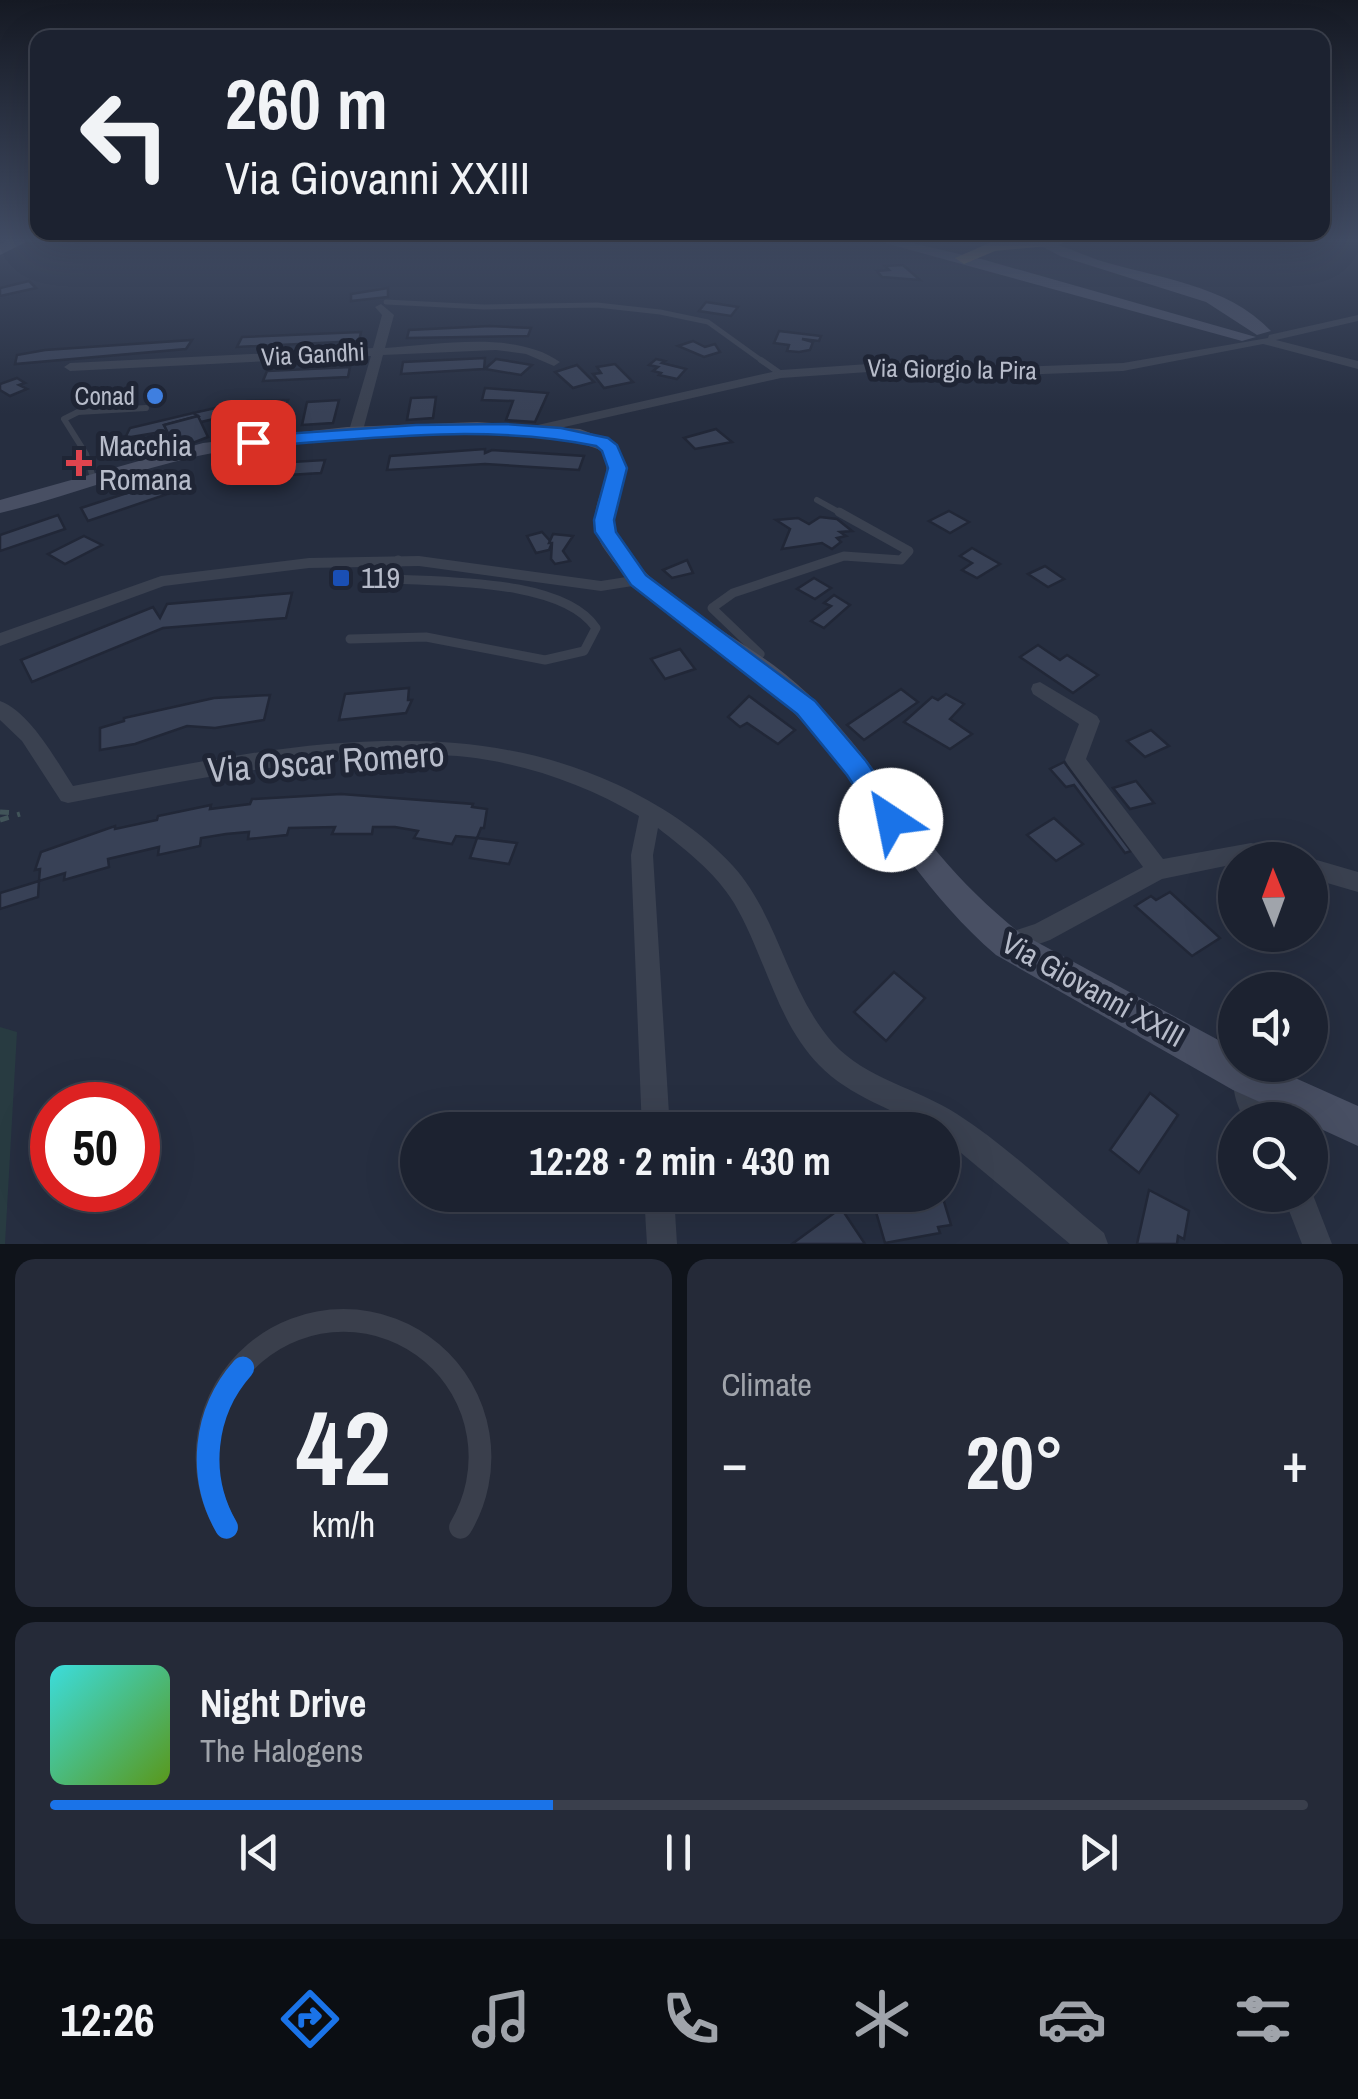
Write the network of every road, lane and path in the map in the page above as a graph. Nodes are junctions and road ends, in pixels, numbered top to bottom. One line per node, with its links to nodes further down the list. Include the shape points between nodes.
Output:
1 (1109, 298): 5 (main road)
2 (1214, 298): 5 (main road)
3 (384, 304): 6 (street, via 388,315); 10 (lane, via 597,305 660,312 708,322)
4 (1358, 318): 5 (street, Via Giorgio la Pira)
5 (1257, 333): 8 (street); 10 (street, Via Giorgio la Pira, via 1187,358 1124,367 991,372 912,365)
6 (379, 351): 7 (street, Via Gandhi, via 496,346); 9 (street, Via Gandhi); 13 (street)
7 (554, 362)
8 (1358, 365)
9 (70, 368)
10 (781, 374): 12 (street, Via Giorgio la Pira)
11 (146, 408): 14 (lane, via 78,412 64,419)
12 (529, 431): 13 (main road, Via Giovanni XXIII); 18 (main road, Via Giovanni XXIII, via 586,438 610,449 618,468 606,532)
13 (355, 434): 14 (main road, Via Giovanni XXIII, via 202,450)
14 (94, 481): 16 (main road, Via Giovanni XXIII)
15 (817, 500): 21 (lane, via 909,551 901,560 844,556 734,593 712,608 760,654)
16 (3, 506)
17 (398, 560): 18 (street, via 601,586); 19 (lane, via 395,579 494,586 568,604 586,611 596,628 584,650 544,660 441,638); 20 (street, via 179,577)
18 (639, 580): 21 (main road, Via Giovanni XXIII)
19 (350, 639)
20 (0, 640)
21 (752, 664): 29 (main road, Via Giovanni XXIII, via 806,708 944,886)
22 (1040, 689): 26 (street, via 1090,721 1075,760)
23 (0, 708): 24 (street, Via Oscar Romero, via 29,736 68,795 277,760 430,748 513,758 598,783)
24 (650, 812): 32 (street, via 642,856); 37 (street, Via Oscar Romero, via 712,860 740,892 786,994 823,1052 878,1090 944,1121)
25 (1218, 858): 26 (street)
26 (1158, 870): 29 (street)
27 (1328, 873): 28 (street)
28 (1358, 882)
29 (1008, 944): 30 (main road, Via Giovanni XXIII)
30 (1218, 1060)
31 (1260, 1082): 33 (main road, Via Giovanni XXIII)
32 (655, 1112)
33 (1358, 1126)
34 (660, 1212): 36 (street)
35 (1305, 1212): 38 (street)
36 (662, 1244)
37 (1094, 1244)
38 (1317, 1244)

